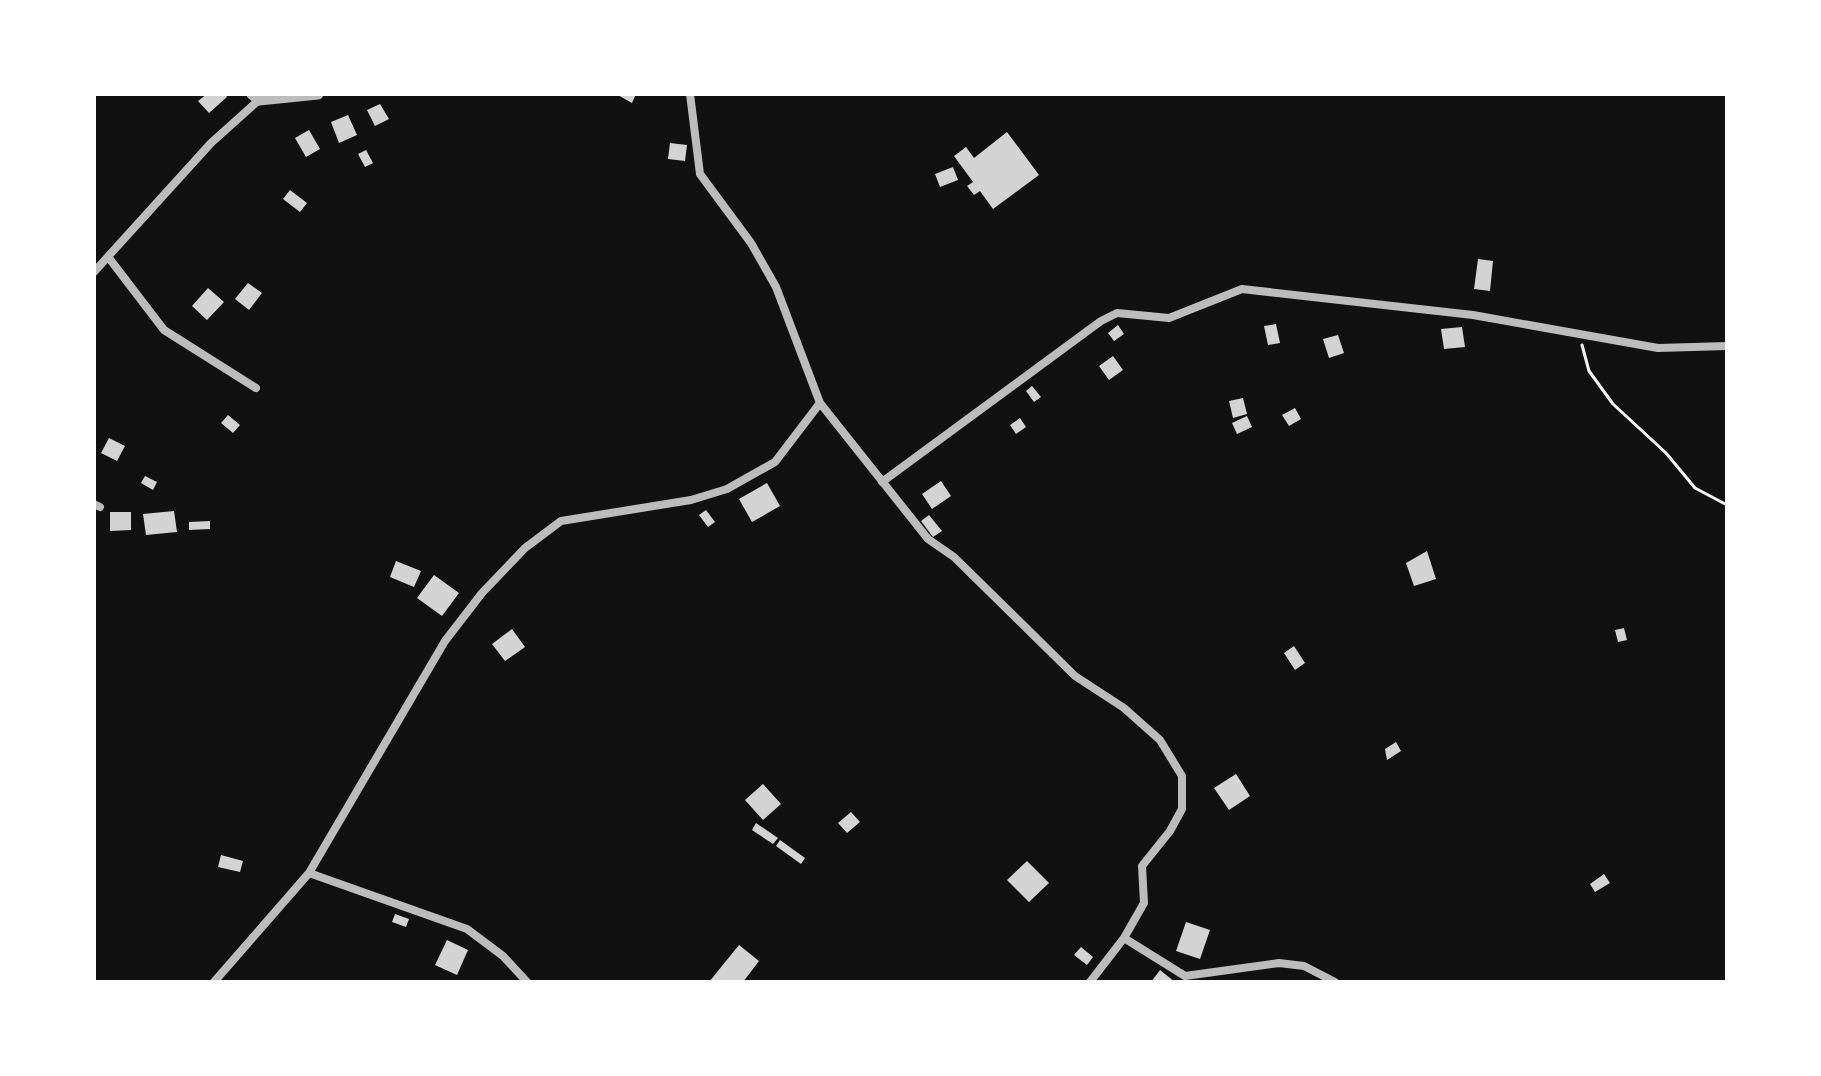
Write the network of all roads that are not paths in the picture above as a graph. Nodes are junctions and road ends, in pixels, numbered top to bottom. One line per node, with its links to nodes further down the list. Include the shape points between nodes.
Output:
1 (318, 94): 3 (street)
2 (690, 94): 8 (street, via 700,174 776,287)
3 (256, 97): 4 (street)
4 (109, 258): 5 (street); 7 (street, via 164,330)
5 (94, 272)
6 (1727, 346): 9 (street, via 1658,348 1473,315 1242,289 1169,318 1117,313)
7 (256, 388)
8 (820, 403): 9 (street); 10 (street, via 775,462 727,489 561,521 525,548 445,641)
9 (882, 482): 11 (street, via 928,539 954,557 1075,676 1160,740 1182,776 1182,809 1142,866 1144,903)
10 (309, 873): 12 (street); 13 (street, via 467,929)
11 (1124, 938): 14 (street); 15 (street, via 1185,976 1279,963 1304,966)
12 (214, 982)
13 (527, 982)
14 (1090, 982)
15 (1335, 982)

